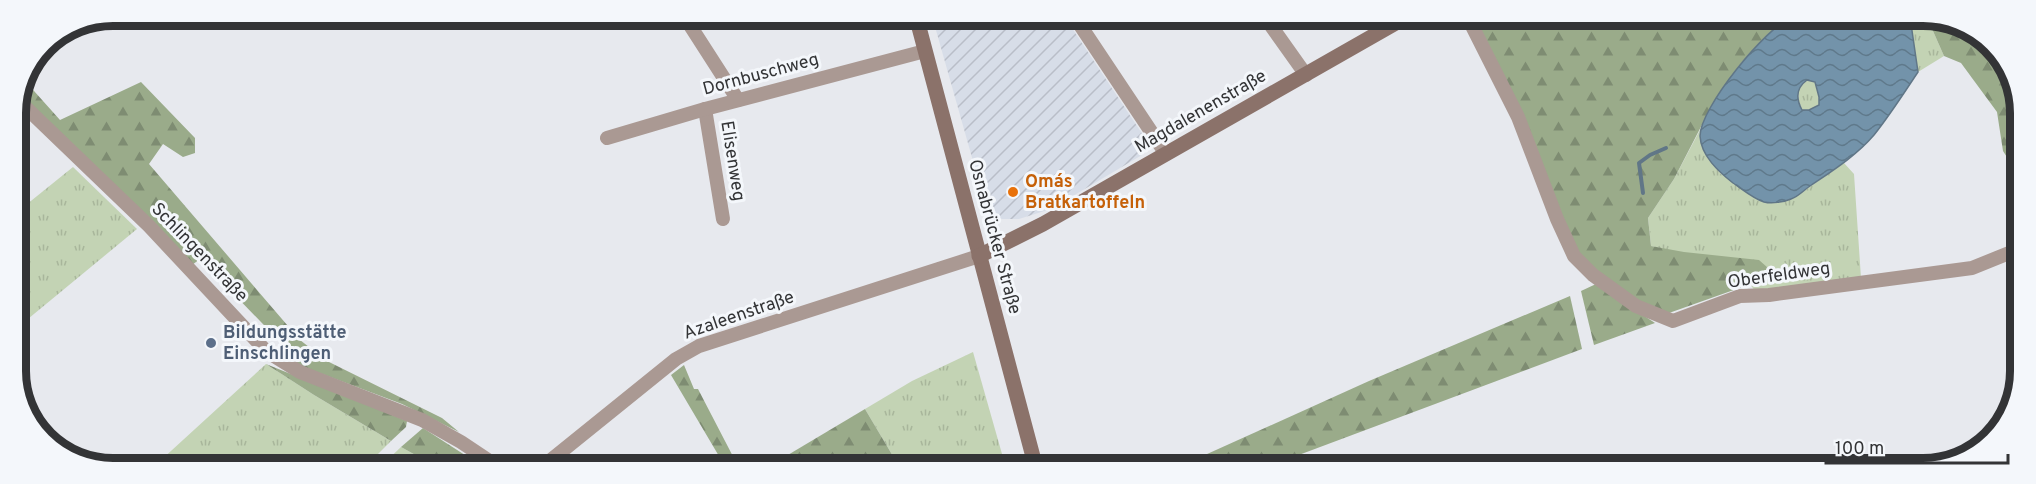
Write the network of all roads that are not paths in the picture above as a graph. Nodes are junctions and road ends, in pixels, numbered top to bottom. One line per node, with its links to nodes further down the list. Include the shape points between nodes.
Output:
1 (690, 26): 9 (street)
2 (919, 26): 7 (street, Osnabrücker Straße)
3 (1081, 26): 13 (street)
4 (1271, 26): 8 (street)
5 (1391, 26): 8 (street, Magdalenenstraße)
6 (1472, 26): 15 (street, Oberfeldweg, via 1518,117 1574,256 1610,288 1659,316 1673,321 1740,296 1769,296 1972,268)
7 (925, 51): 9 (street, Dornbuschweg); 16 (street, Osnabrücker Straße)
8 (1306, 75): 13 (street, Magdalenenstraße)
9 (738, 100): 11 (street, Dornbuschweg)
10 (26, 108): 17 (street, Schlingenstraße, via 149,226 266,351 300,372 422,420)
11 (705, 109): 12 (street, Dornbuschweg); 14 (street, Elisenweg)
12 (607, 138)
13 (1166, 154): 16 (street, Magdalenenstraße)
14 (723, 219)
15 (2010, 253)
16 (979, 256): 18 (street, Azaleenstraße, via 699,346 676,359); 19 (street, Osnabrücker Straße)
17 (485, 458)
18 (553, 458)
19 (1033, 458)

